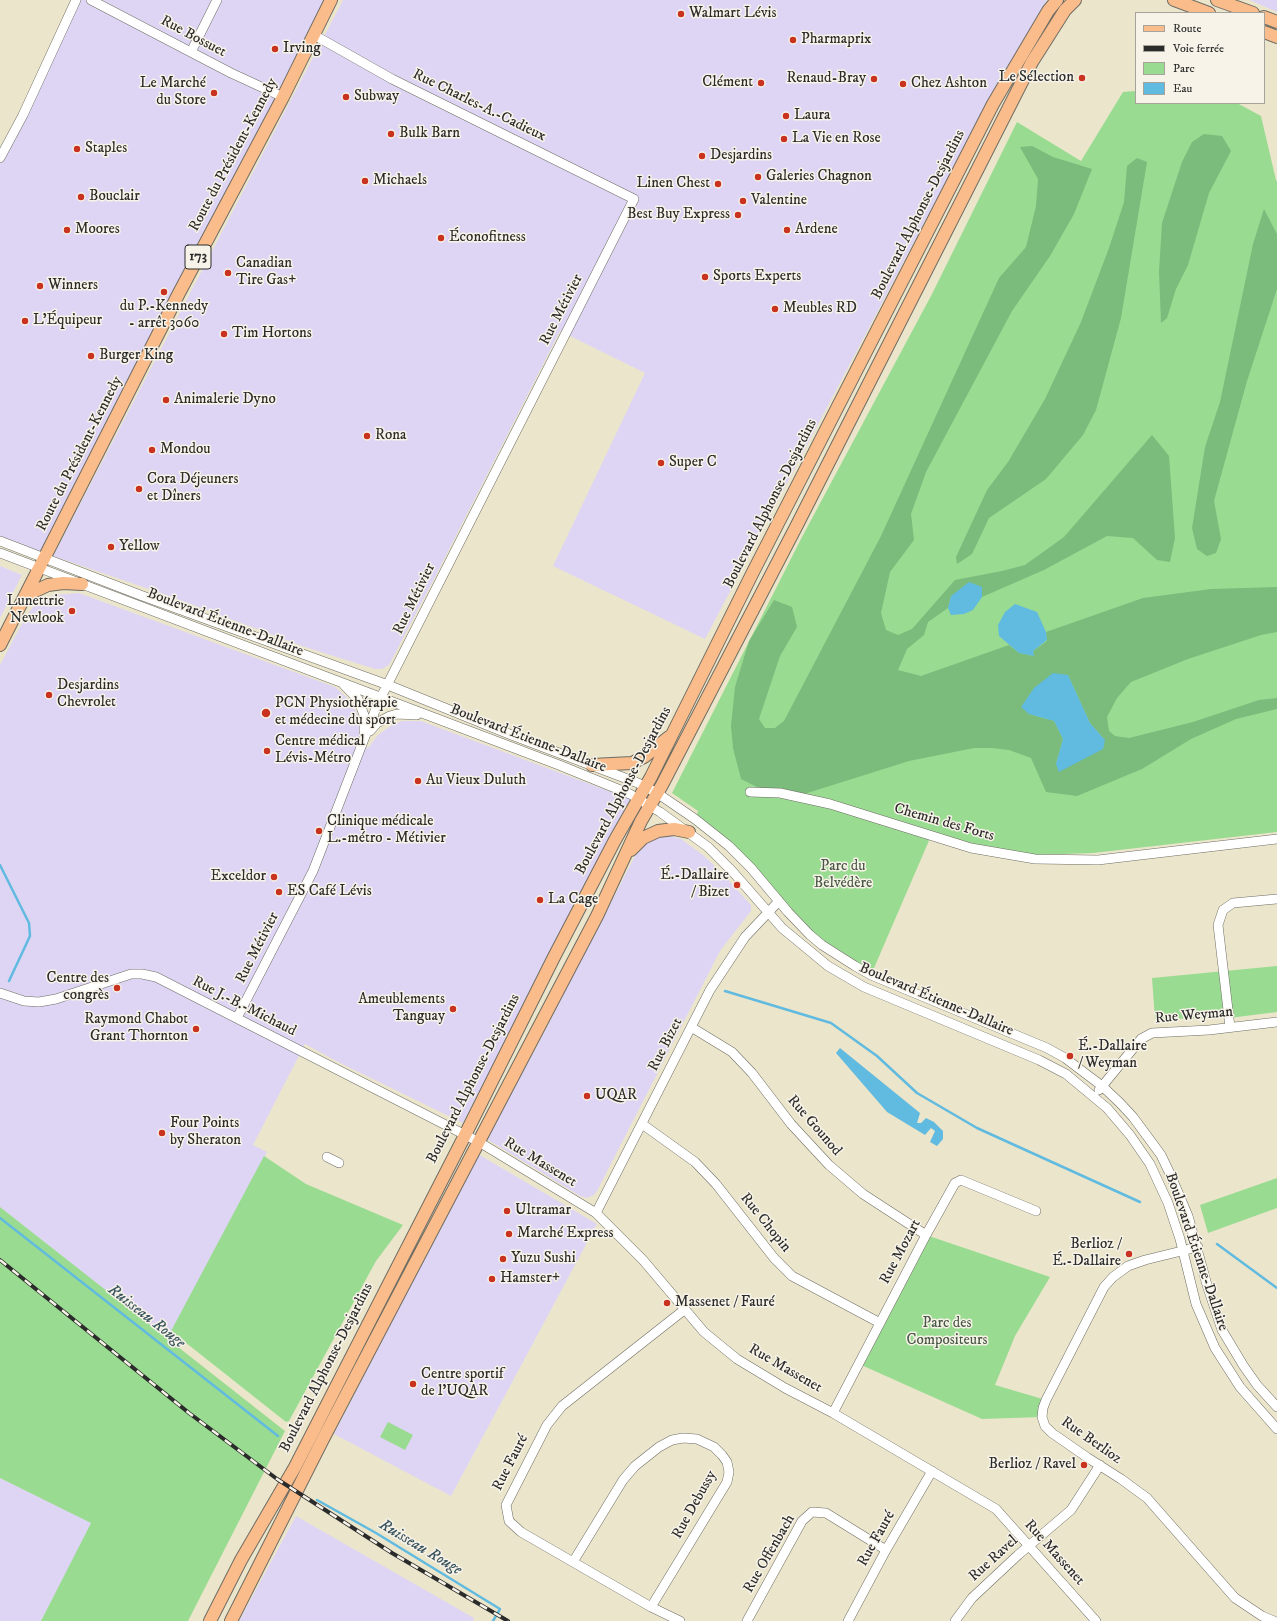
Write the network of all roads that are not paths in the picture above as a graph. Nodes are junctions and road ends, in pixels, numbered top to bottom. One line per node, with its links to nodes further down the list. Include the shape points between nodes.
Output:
1 (76, 0): 20 (street, via 23,115)
2 (91, 0): 18 (street, Rue Bossuet)
3 (217, 0): 18 (street)
4 (331, 0): 16 (main road, Route du Président-Kennedy / 173)
5 (1057, 0): 32 (main road, Boulevard Alphonse-Desjardins, via 991,108)
6 (1075, 0): 10 (main road, Boulevard Alphonse-Desjardins)
7 (1080, 0): 10 (main road)
8 (1174, 0): 11 (main road)
9 (1217, 0): 12 (main road)
10 (1065, 10): 37 (main road, Boulevard Alphonse-Desjardins, via 1032,62)
11 (1206, 12)
12 (1250, 12)
13 (1265, 17): 14 (main road)
14 (1277, 22)
15 (1265, 32): 17 (main road)
16 (314, 35): 19 (main road, Route du Président-Kennedy / 173); 21 (street, Rue Charles-A.-Cadieux, via 392,79)
17 (1277, 37)
18 (190, 52): 19 (street, Rue Bossuet)
19 (283, 98): 24 (main road, Route du Président-Kennedy / 173, via 178,295)
20 (0, 158)
21 (634, 199): 29 (street, Rue Métivier)
22 (0, 541): 24 (street, Boulevard Étienne-Dallaire)
23 (0, 553): 24 (street, Boulevard Étienne-Dallaire)
24 (42, 563): 25 (street, Boulevard Étienne-Dallaire); 26 (main road, Route du Président-Kennedy / 173); 29 (street, Boulevard Étienne-Dallaire)
25 (82, 584): 26 (main road, via 48,585); 28 (street, Boulevard Étienne-Dallaire)
26 (24, 599): 27 (main road, Route du Président-Kennedy / 173)
27 (0, 645)
28 (340, 682): 30 (street, Boulevard Étienne-Dallaire); 33 (street, via 351,691 361,707 365,724)
29 (388, 684): 30 (street, Rue Métivier); 34 (street, Boulevard Étienne-Dallaire)
30 (381, 698): 31 (street, Boulevard Étienne-Dallaire); 33 (street, Rue Métivier)
31 (430, 716): 33 (street, via 390,716 377,723); 38 (street, Boulevard Étienne-Dallaire)
32 (673, 734): 34 (main road, via 644,757 632,763); 35 (main road, Boulevard Alphonse-Desjardins)
33 (364, 741): 47 (street, Rue Métivier, via 313,870)
34 (592, 765): 35 (street, Boulevard Étienne-Dallaire)
35 (646, 787): 37 (street, Boulevard Étienne-Dallaire); 38 (main road, Boulevard Alphonse-Desjardins)
36 (750, 792): 41 (street, Chemin des Forts, via 780,794 830,804 970,848 1035,859 1098,860)
37 (657, 793): 39 (main road, Boulevard Alphonse-Desjardins); 44 (street, Boulevard Étienne-Dallaire, via 729,846)
38 (639, 798): 39 (street, Boulevard Étienne-Dallaire); 54 (main road, Boulevard Alphonse-Desjardins, via 557,951)
39 (650, 806): 40 (street, Boulevard Étienne-Dallaire); 42 (main road, Boulevard Alphonse-Desjardins)
40 (689, 832): 42 (main road, via 666,829 650,834); 45 (street, Boulevard Étienne-Dallaire, via 733,872)
41 (1277, 839)
42 (624, 857): 55 (main road, Boulevard Alphonse-Desjardins)
43 (1277, 899): 50 (street, via 1233,903 1223,910 1218,925)
44 (779, 901): 45 (street, Rue Bizet); 51 (street, Boulevard Étienne-Dallaire, via 822,945 866,973 1047,1048 1077,1066)
45 (768, 912): 49 (street, Rue Bizet, via 745,937 710,990); 52 (street, Boulevard Étienne-Dallaire, via 808,951 852,981 1046,1063 1066,1074)
46 (0, 993): 47 (street, Rue J.-B.-Michaud, via 24,1001 39,1002 56,999 131,974 142,974 156,977)
47 (237, 1018): 54 (street, Rue J.-B.-Michaud)
48 (1277, 1022): 50 (street, Rue Weyman)
49 (691, 1027): 53 (street, Rue Bizet); 60 (street, Rue Gounod, via 732,1052 752,1073 791,1124 829,1165 863,1194)
50 (1230, 1027): 51 (street, Rue Weyman, via 1161,1031 1146,1036 1136,1044)
51 (1102, 1086): 52 (street, Rue Weyman); 61 (street, Boulevard Étienne-Dallaire, via 1133,1117 1160,1155 1183,1203)
52 (1094, 1096): 62 (street, Boulevard Étienne-Dallaire, via 1124,1127 1150,1164 1168,1203)
53 (642, 1124): 59 (street, Rue Bizet); 64 (street, Rue Chopin, via 695,1162 716,1184 774,1258 792,1276)
54 (465, 1135): 55 (street, Rue Massenet); 74 (main road, Boulevard Alphonse-Desjardins, via 294,1467)
55 (479, 1142): 59 (street, Rue Massenet); 75 (main road, Boulevard Alphonse-Desjardins, via 323,1438)
56 (327, 1157): 57 (street)
57 (339, 1163)
58 (1036, 1211): 60 (street, Rue Mozart, via 961,1180 956,1183)
59 (596, 1213): 63 (street, Rue Massenet, via 642,1260)
60 (926, 1235): 64 (street, Rue Mozart)
61 (1198, 1247): 62 (street, Rue Berlioz); 65 (street, Boulevard Étienne-Dallaire, via 1222,1330 1257,1385)
62 (1183, 1251): 67 (street, Boulevard Étienne-Dallaire, via 1196,1304 1215,1348 1240,1387); 68 (street, Rue Berlioz, via 1128,1266 1104,1287 1043,1408 1045,1426)
63 (684, 1310): 66 (street, Rue Massenet, via 704,1332 737,1358 785,1388); 72 (street, Rue Fauré, via 562,1406 547,1425 506,1505 509,1521 521,1532)
64 (880, 1323): 66 (street, Rue Mozart)
65 (1277, 1407)
66 (833, 1413): 69 (street, Rue Massenet)
67 (1277, 1429)
68 (1100, 1465): 70 (street, Rue Ravel, via 1070,1510); 81 (street, Rue Berlioz, via 1147,1498 1235,1598)
69 (932, 1471): 70 (street, Rue Massenet, via 996,1509); 71 (street, Rue Fauré)
70 (1029, 1546): 79 (street, Rue Ravel, via 972,1598); 80 (street, Rue Massenet)
71 (886, 1550): 77 (street, Rue Offenbach, via 826,1513 812,1512 802,1521); 78 (street, Rue Fauré)
72 (573, 1562): 73 (street, Rue Fauré); 73 (street, Rue Debussy, via 623,1480 635,1466 672,1440 698,1439 714,1447 727,1462 727,1482)
73 (651, 1607): 76 (street, Rue Fauré)
74 (210, 1621)
75 (231, 1621)
76 (680, 1621)
77 (747, 1621)
78 (848, 1621)
79 (955, 1621)
80 (1096, 1621)
81 (1274, 1621)

